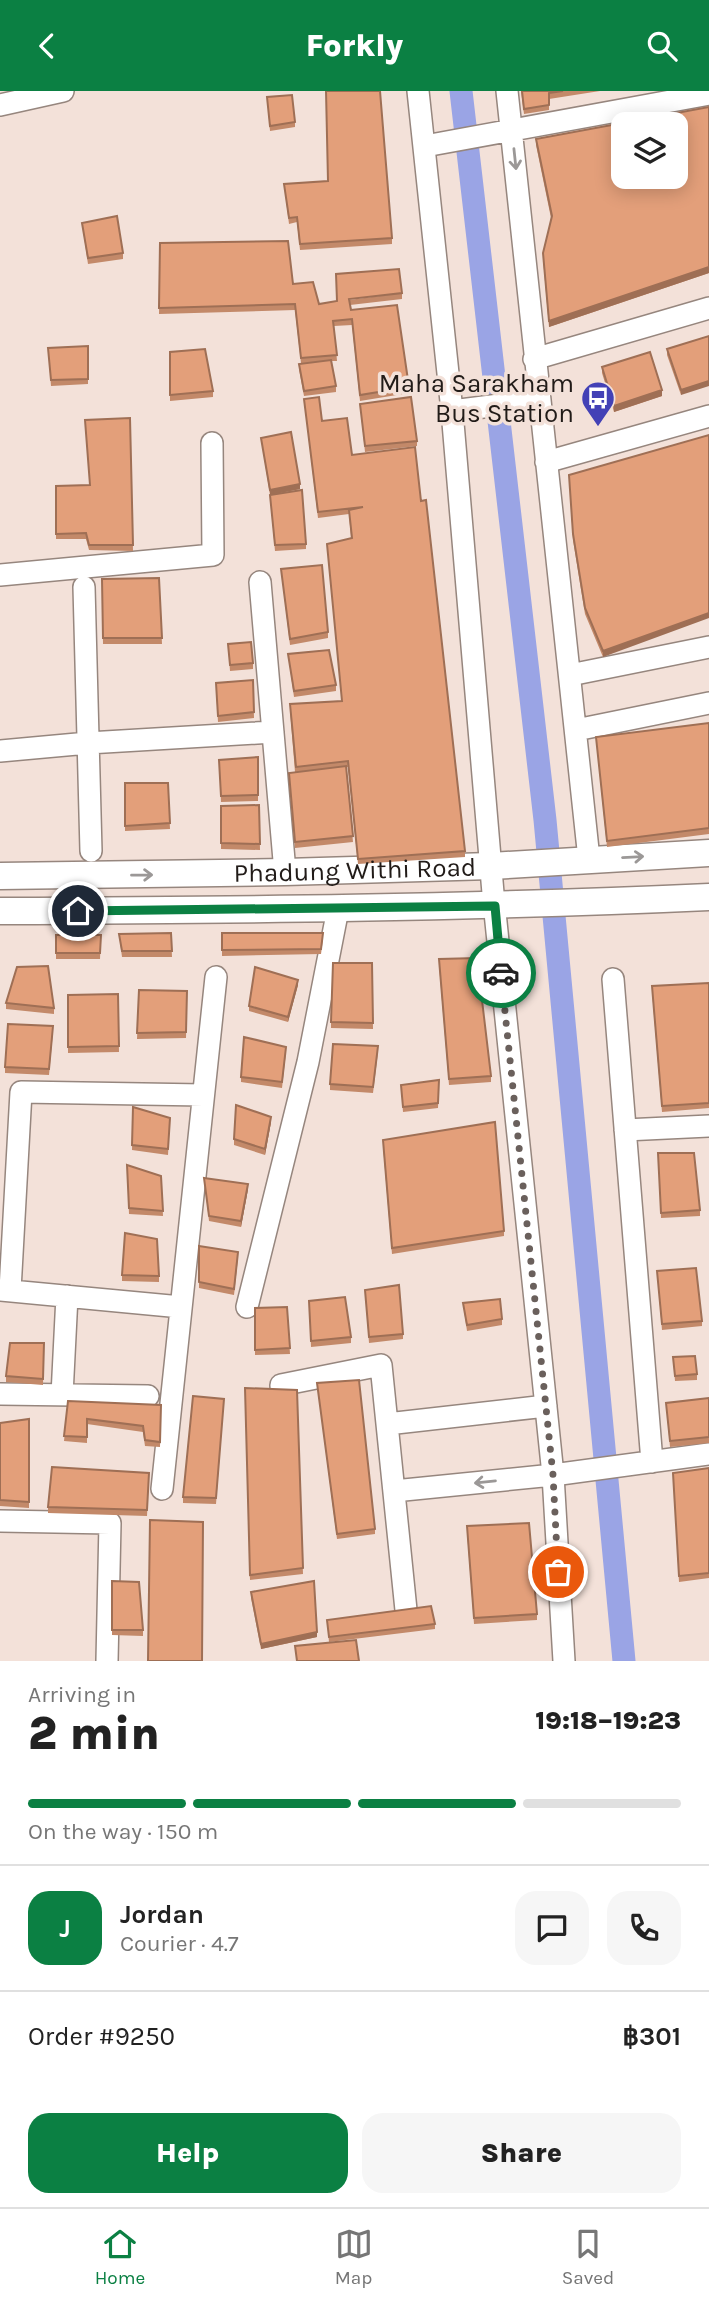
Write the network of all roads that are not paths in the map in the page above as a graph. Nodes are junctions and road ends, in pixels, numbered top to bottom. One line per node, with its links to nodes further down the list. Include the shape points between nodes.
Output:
1 (63, 91): 5 (street)
2 (418, 91): 7 (street)
3 (507, 91): 6 (street)
4 (709, 94): 6 (street)
5 (0, 105)
6 (512, 129): 7 (street); 9 (street, one-way to 9)
7 (425, 146): 11 (street)
8 (709, 308): 9 (street)
9 (534, 359): 10 (street)
10 (539, 400): 11 (street); 14 (street)
11 (452, 411): 28 (street)
12 (709, 416): 14 (street)
13 (212, 443): 15 (street, via 213,555)
14 (546, 462): 19 (street)
15 (0, 575)
16 (260, 582): 22 (street)
17 (85, 587): 23 (street)
18 (709, 647): 19 (street)
19 (570, 675): 21 (street)
20 (709, 703): 21 (street)
21 (576, 730): 27 (street)
22 (273, 732): 23 (street); 29 (street)
23 (88, 743): 24 (street); 25 (street)
24 (0, 751)
25 (91, 851)
26 (709, 853): 27 (main road, Phadung Withi Road, one-way to 26)
27 (577, 860): 28 (main road, Phadung Withi Road)
28 (503, 865): 29 (main road, Phadung Withi Road); 32 (street)
29 (285, 873): 30 (main road, Phadung Withi Road, one-way to 29)
30 (0, 876)
31 (709, 897): 32 (main road, Phadung Withi Road)
32 (507, 906): 33 (main road, Phadung Withi Road); 47 (street)
33 (338, 909): 34 (main road, Phadung Withi Road); 43 (street, via 308,1062)
34 (0, 911)
35 (216, 977): 37 (street)
36 (613, 979): 39 (street)
37 (203, 1095): 40 (street, via 21,1092); 42 (street)
38 (709, 1126): 39 (street)
39 (625, 1130): 51 (street)
40 (5, 1290): 41 (street)
41 (67, 1296): 42 (street); 45 (street)
42 (181, 1307): 53 (street)
43 (247, 1307)
44 (0, 1394): 45 (street)
45 (62, 1395): 46 (street)
46 (148, 1396)
47 (545, 1405): 48 (street); 52 (street)
48 (387, 1424): 49 (street, via 381,1365 281,1385); 54 (street)
49 (284, 1437)
50 (709, 1454): 51 (street)
51 (647, 1462): 52 (street)
52 (563, 1474): 54 (street, one-way to 54); 58 (street)
53 (162, 1489)
54 (394, 1491): 56 (street)
55 (0, 1521): 57 (street, via 110,1523)
56 (406, 1610)
57 (107, 1661)
58 (564, 1661)

